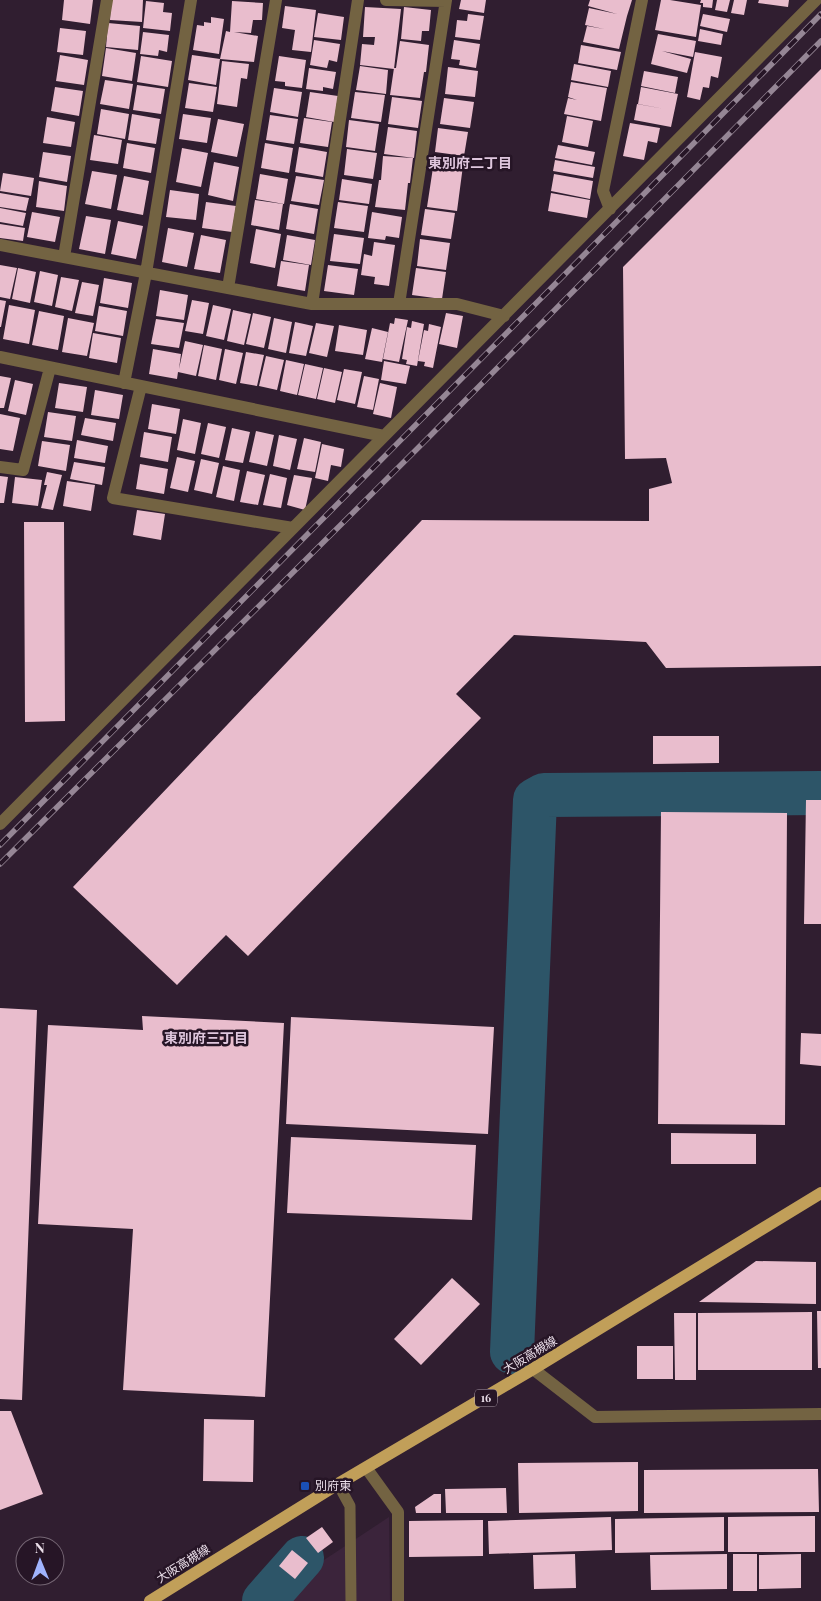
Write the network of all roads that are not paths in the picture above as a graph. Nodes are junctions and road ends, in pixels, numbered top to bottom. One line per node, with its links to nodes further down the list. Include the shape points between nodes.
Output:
1 (107, 0): 11 (street)
2 (191, 0): 12 (street)
3 (276, 0): 13 (street)
4 (358, 0): 14 (street)
5 (386, 0): 8 (street)
6 (642, 0): 9 (street, via 603,191)
7 (816, 0): 9 (street)
8 (446, 1): 15 (street)
9 (610, 209): 16 (street)
10 (0, 245): 11 (street)
11 (64, 258): 12 (street)
12 (146, 273): 13 (street); 19 (street)
13 (228, 288): 14 (street)
14 (312, 304): 15 (street)
15 (399, 304): 16 (street, via 457,304)
16 (504, 316): 21 (street)
17 (0, 357): 18 (street)
18 (50, 368): 19 (street); 22 (street, via 23,470)
19 (124, 383): 20 (street)
20 (141, 386): 21 (street); 23 (street, via 113,498)
21 (384, 436): 23 (street)
22 (0, 467)
23 (293, 528): 24 (street)
24 (0, 824)
25 (821, 1193): 26 (main road, 大阪高槻線 / 16)
26 (533, 1369): 27 (street, via 595,1417); 28 (main road, 大阪高槻線 / 16)
27 (821, 1414)
28 (367, 1469): 29 (main road, 大阪高槻線 / 16); 32 (street, via 398,1512)
29 (338, 1484): 30 (main road, 大阪高槻線 / 16); 31 (lane, via 350,1506)
30 (150, 1601)
31 (351, 1601)
32 (398, 1601)

